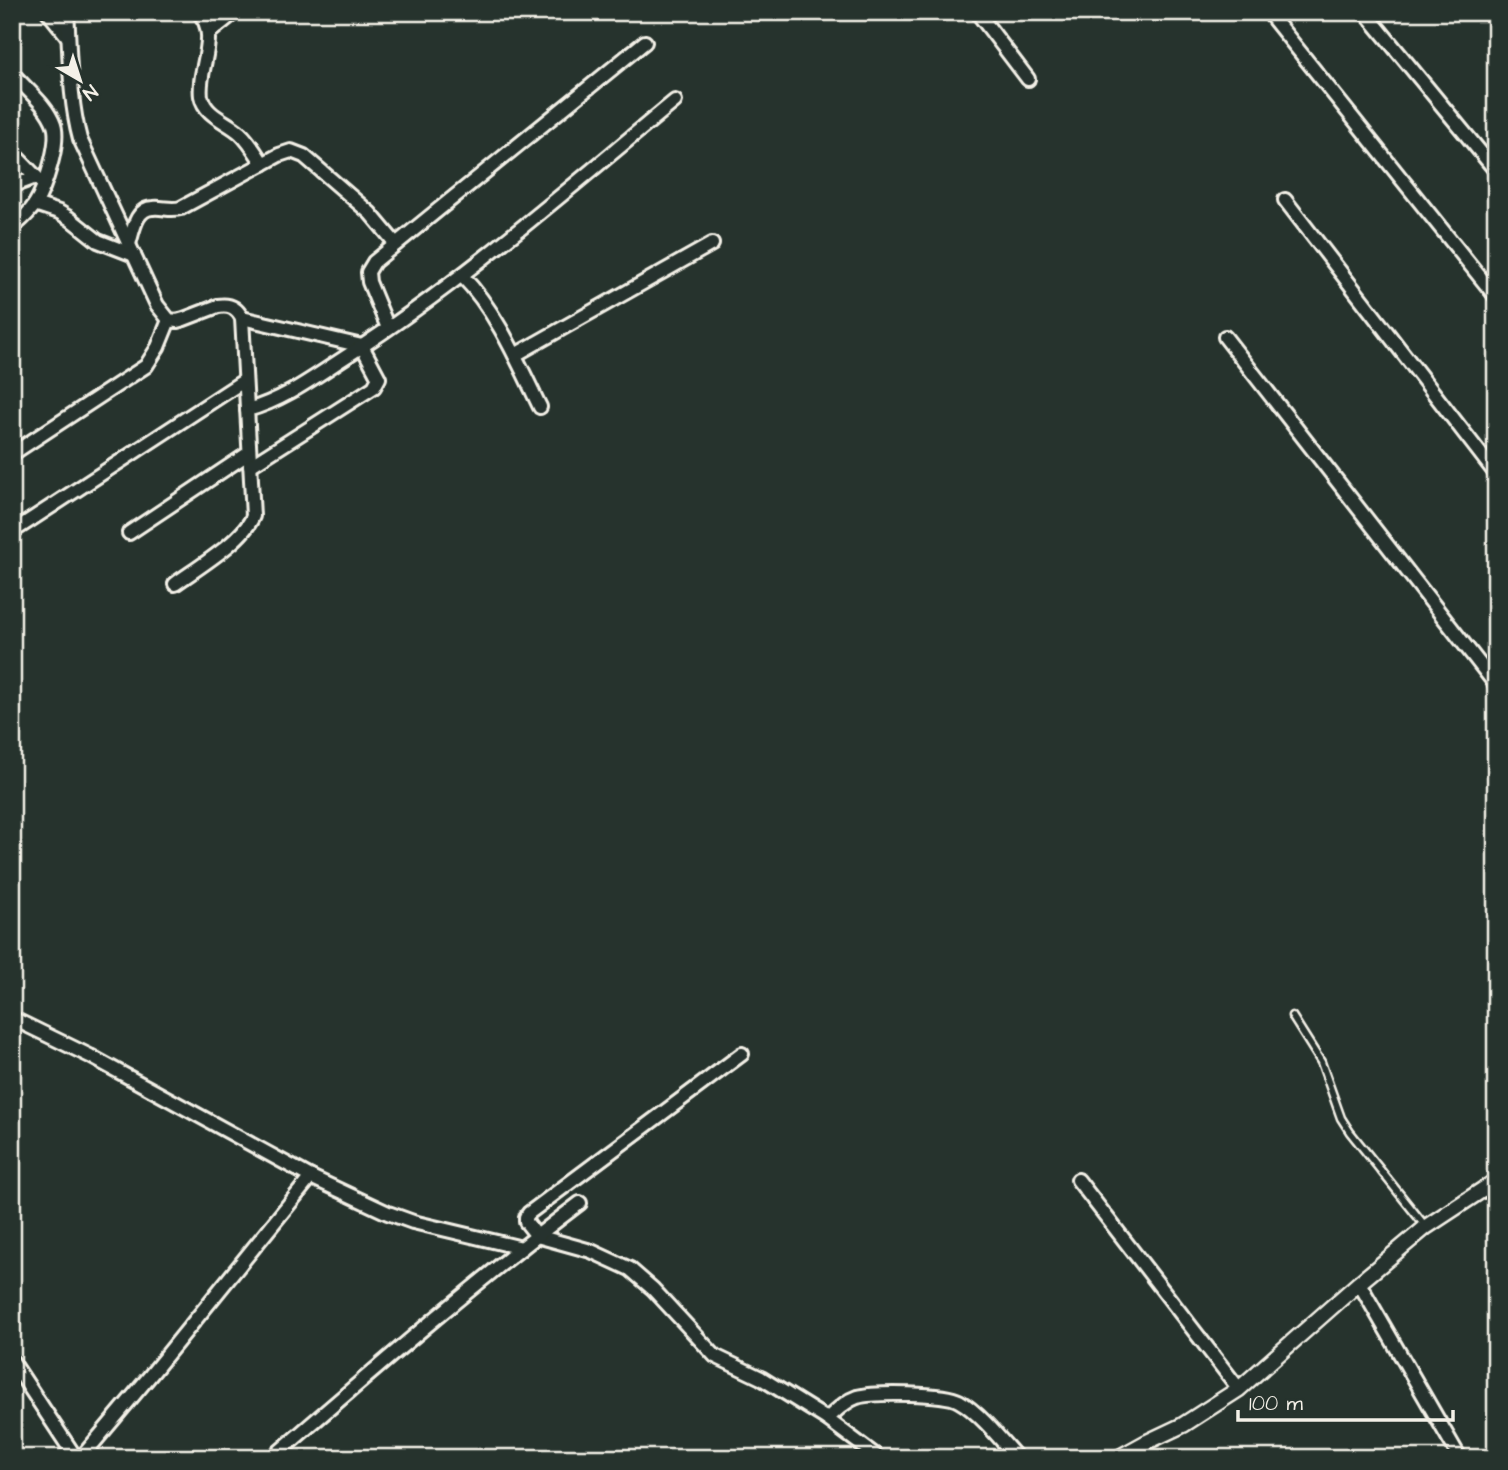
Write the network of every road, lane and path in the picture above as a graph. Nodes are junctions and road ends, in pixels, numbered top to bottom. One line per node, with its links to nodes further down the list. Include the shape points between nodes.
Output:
1 (48, 12): 9 (street)
2 (67, 12): 9 (street)
3 (198, 12): 8 (street)
4 (235, 12): 8 (street)
5 (977, 12): 12 (street)
6 (1268, 12): 26 (street)
7 (1365, 12): 16 (street)
8 (209, 33): 15 (street, via 201,82 204,105 234,127)
9 (69, 37): 24 (street, via 80,139)
10 (645, 42): 22 (street)
11 (12, 73): 17 (street, via 46,110 54,126 55,151)
12 (1028, 79)
13 (675, 101): 25 (street)
14 (12, 152): 17 (street)
15 (263, 163): 22 (street, via 291,151 304,156 355,199); 24 (street, via 181,208 146,210 135,222)
16 (1496, 171)
17 (40, 180): 18 (street); 20 (street)
18 (12, 186)
19 (1285, 200): 38 (street)
20 (35, 204): 21 (street); 24 (street, via 59,212 98,241)
21 (12, 228)
22 (396, 244): 29 (street, via 374,261 368,272)
23 (712, 244): 32 (street)
24 (131, 249): 28 (street)
25 (462, 276): 29 (street); 32 (street, via 481,297)
26 (1496, 298)
27 (242, 318): 28 (street, via 226,305); 31 (street); 33 (street)
28 (169, 320): 36 (street, via 146,366)
29 (388, 328): 31 (street)
30 (1225, 337): 42 (street)
31 (362, 346): 34 (street, via 281,398 262,406); 37 (street, via 379,374 374,387)
32 (515, 355): 35 (street)
33 (245, 380): 34 (street); 39 (street)
34 (247, 404): 37 (street)
35 (540, 407)
36 (12, 454)
37 (250, 459): 40 (street); 41 (street, via 250,525)
38 (1496, 474)
39 (12, 532)
40 (129, 533)
41 (175, 584)
42 (1496, 685)
43 (1292, 1016): 50 (lane, via 1321,1062 1350,1132)
44 (12, 1018): 46 (street)
45 (742, 1054): 51 (street, via 529,1213 526,1222)
46 (311, 1177): 52 (street, via 412,1222); 57 (street)
47 (1078, 1180): 55 (street)
48 (1496, 1181): 50 (street)
49 (580, 1203): 51 (street)
50 (1426, 1227): 53 (street)
51 (537, 1236): 52 (street); 56 (street, via 591,1251 629,1269 715,1356)
52 (522, 1248): 58 (street)
53 (1359, 1283): 55 (street); 62 (street)
54 (12, 1361): 57 (street)
55 (1239, 1389): 61 (street, via 1183,1425)
56 (827, 1419): 59 (street); 60 (street, via 848,1401 866,1395 947,1397 967,1406)
57 (78, 1458)
58 (272, 1458)
59 (879, 1458)
60 (1017, 1458)
61 (1118, 1458)
62 (1460, 1458)

